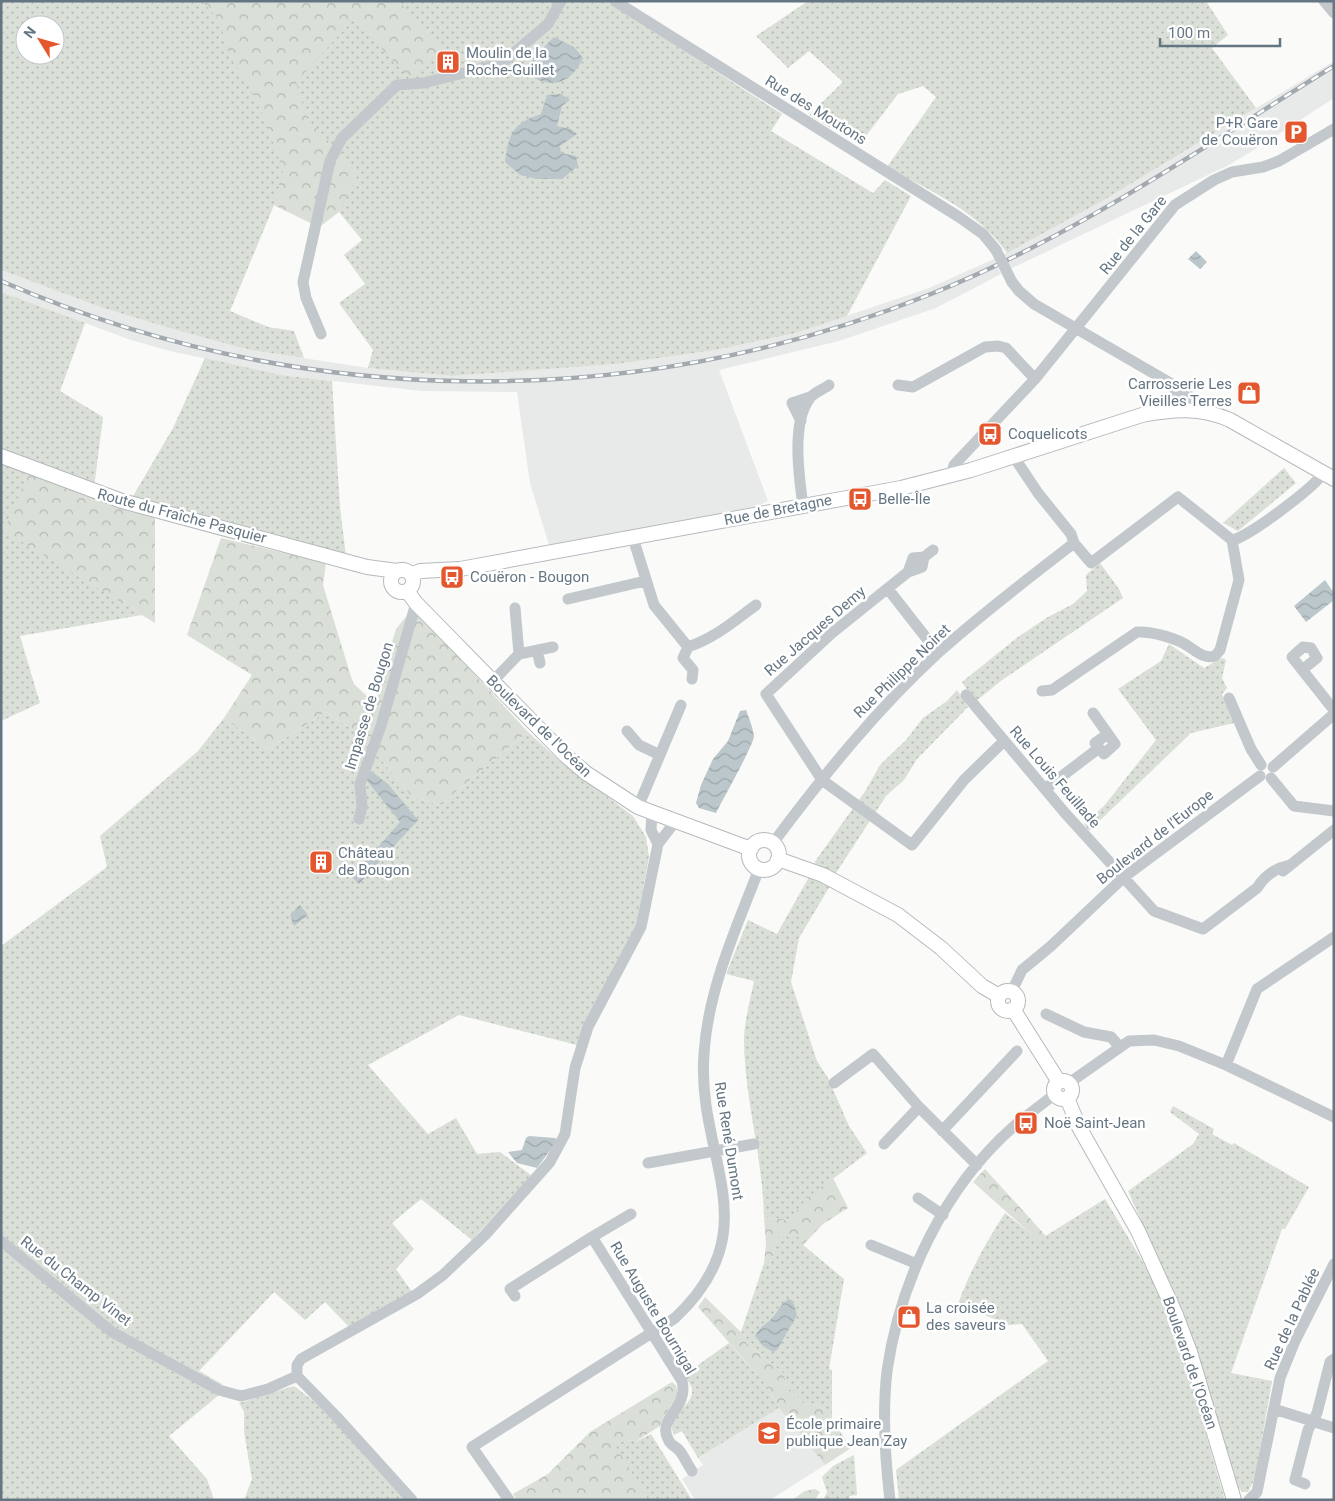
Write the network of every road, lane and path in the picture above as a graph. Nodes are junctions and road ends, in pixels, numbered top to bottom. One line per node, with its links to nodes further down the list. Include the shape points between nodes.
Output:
1 (561, 1): 7 (street, via 548,24 502,64 424,83 397,85 342,138 330,161 303,282)
2 (615, 1): 6 (street, Rue des Moutons, bridge, via 959,217 983,234 996,250 1019,292)
3 (1324, 1): 4 (street)
4 (1334, 13)
5 (1334, 129): 6 (street, Rue de la Gare, via 1279,162 1232,172 1187,195 1164,218)
6 (1077, 328): 8 (street, Rue de la Gare); 11 (street, Rue des Moutons)
7 (321, 334)
8 (1035, 379): 10 (street, via 1006,348 998,346 984,347 913,386); 16 (street, Rue de la Gare, via 954,465)
9 (829, 385): 18 (street, via 810,398 801,422 797,446)
10 (898, 386)
11 (1173, 386): 12 (street); 13 (street, Rue des Moutons, via 1184,391)
12 (1183, 409): 13 (main road, Rue de Bretagne); 15 (main road, Rue de Bretagne, via 1142,415)
13 (1198, 410): 17 (main road, Rue de Bretagne, via 1230,420)
14 (1, 456): 23 (main road, Route du Fraîche Pasquier, via 116,499)
15 (1014, 457): 16 (main road, Rue de Bretagne); 21 (street, via 1071,534)
16 (951, 476): 18 (main road, Rue de Bretagne)
17 (1328, 476): 20 (street, via 1259,527 1240,539)
18 (803, 506): 19 (main road, Rue de Bretagne)
19 (633, 538): 23 (main road, Rue de Bretagne, via 460,569 420,571); 24 (street)
20 (1232, 540): 21 (street, via 1178,497 1091,563); 39 (street, via 1239,580 1218,654 1207,657 1178,641 1137,632 1052,690)
21 (1074, 543): 33 (street, Rue Philippe Noiret)
22 (928, 554): 25 (street, Rue Jacques Demy, via 913,558 908,572)
23 (400, 577): 27 (main road, Boulevard de l'Océan, via 413,582 407,591)
24 (645, 581): 26 (street); 31 (street, via 658,612)
25 (888, 589): 33 (street, Rue Jacques Demy); 50 (street, Rue Jacques Demy, via 832,633 766,694)
26 (568, 599)
27 (416, 603): 38 (main road, Boulevard de l'Océan); 54 (street, Impasse de Bougon, via 381,726 360,784 362,807)
28 (756, 605): 31 (street, via 706,642)
29 (515, 608): 34 (street)
30 (553, 646): 32 (street)
31 (688, 647): 37 (street, via 683,658 693,670)
32 (537, 650): 34 (street); 35 (street)
33 (938, 653): 50 (street, Rue Philippe Noiret, via 860,734)
34 (519, 654): 38 (street)
35 (540, 663)
36 (1302, 670): 43 (street)
37 (692, 679)
38 (492, 681): 52 (main road, Boulevard de l'Océan, via 572,761 609,789)
39 (1042, 691)
40 (966, 695): 47 (street, Rue Louis Feuillade)
41 (1229, 698): 49 (street, via 1238,722)
42 (681, 705): 48 (street)
43 (1334, 710)
44 (1093, 713): 51 (street, via 1115,744 1104,754 1099,748)
45 (1334, 714): 49 (street, Boulevard de l'Europe)
46 (627, 732): 48 (street, via 639,745)
47 (1004, 741): 50 (street, Rue Jacques Demy, via 964,780 912,845); 51 (street, Rue Louis Feuillade)
48 (660, 755): 52 (street)
49 (1266, 772): 53 (street, via 1294,806); 62 (street, Boulevard de l'Europe)
50 (822, 780): 57 (street, Rue Philippe Noiret)
51 (1045, 789): 62 (street, Rue Louis Feuillade)
52 (645, 810): 55 (main road, Boulevard de l'Océan); 58 (street)
53 (1334, 811)
54 (359, 819)
55 (674, 822): 58 (street); 59 (main road, Boulevard de l'Océan)
56 (1334, 830): 62 (street, Rue Louis Feuillade, via 1268,885 1257,888 1203,929 1154,911)
57 (773, 843): 59 (main road, via 760,841); 60 (main road, via 778,850)
58 (658, 844): 90 (street, via 641,927 588,1028 575,1068 566,1134 550,1162 457,1264 417,1294 301,1359 297,1365)
59 (751, 849): 61 (main road, via 750,858)
60 (778, 859): 61 (main road, via 771,868); 64 (main road, via 823,875 898,915 941,948 988,991)
61 (759, 869): 76 (street, Rue René Dumont, via 722,965 710,1008 704,1054 704,1092)
62 (1124, 877): 64 (street, Boulevard de l'Europe, via 1022,970)
63 (1334, 937): 68 (street, via 1257,989)
64 (1006, 994): 70 (main road, Boulevard de l'Océan, via 998,1002 1007,1011 1014,1009)
65 (1046, 1014): 66 (street, via 1084,1032 1111,1037)
66 (1119, 1046): 68 (street, via 1135,1039 1154,1040 1179,1046); 70 (street)
67 (1017, 1051): 73 (street)
68 (1226, 1065): 72 (street)
69 (834, 1083): 71 (street, via 873,1054 882,1058)
70 (1062, 1090): 78 (street, via 1013,1128); 99 (main road, Boulevard de l'Océan, via 1079,1127 1138,1231 1176,1315)
71 (919, 1107): 73 (street); 75 (street)
72 (1334, 1117)
73 (942, 1130): 78 (street)
74 (754, 1144): 76 (street)
75 (884, 1144)
76 (715, 1151): 77 (street); 88 (street, Rue René Dumont, via 726,1218 716,1258 710,1275 695,1298)
77 (648, 1163)
78 (977, 1165): 81 (street)
79 (918, 1198): 81 (street)
80 (631, 1214): 82 (street, Rue Auguste Bournigal)
81 (943, 1215): 85 (street)
82 (592, 1237): 87 (street, Rue Auguste Bournigal, via 510,1289); 88 (street, Rue Auguste Bournigal)
83 (1, 1241): 90 (street, Rue du Champ Vinet, via 112,1332 219,1390 241,1396)
84 (871, 1245): 85 (street)
85 (917, 1264): 98 (street, via 895,1331 887,1372 884,1428)
86 (1334, 1264): 91 (street, Rue de la Pablée, via 1295,1341 1280,1378)
87 (515, 1296)
88 (652, 1334): 94 (street, Rue Auguste Bournigal, via 682,1381 684,1395 668,1419 666,1436); 97 (street, Rue René Dumont, via 472,1447)
89 (1334, 1359): 92 (street, via 1330,1362)
90 (297, 1376): 96 (street)
91 (1274, 1409): 92 (street); 100 (street, Rue de la Pablée, via 1258,1492)
92 (1312, 1421): 93 (street); 95 (street, via 1295,1480)
93 (1334, 1428)
94 (692, 1471)
95 (1305, 1484)
96 (412, 1500)
97 (509, 1500)
98 (890, 1500)
99 (1234, 1500)
100 (1249, 1500)

